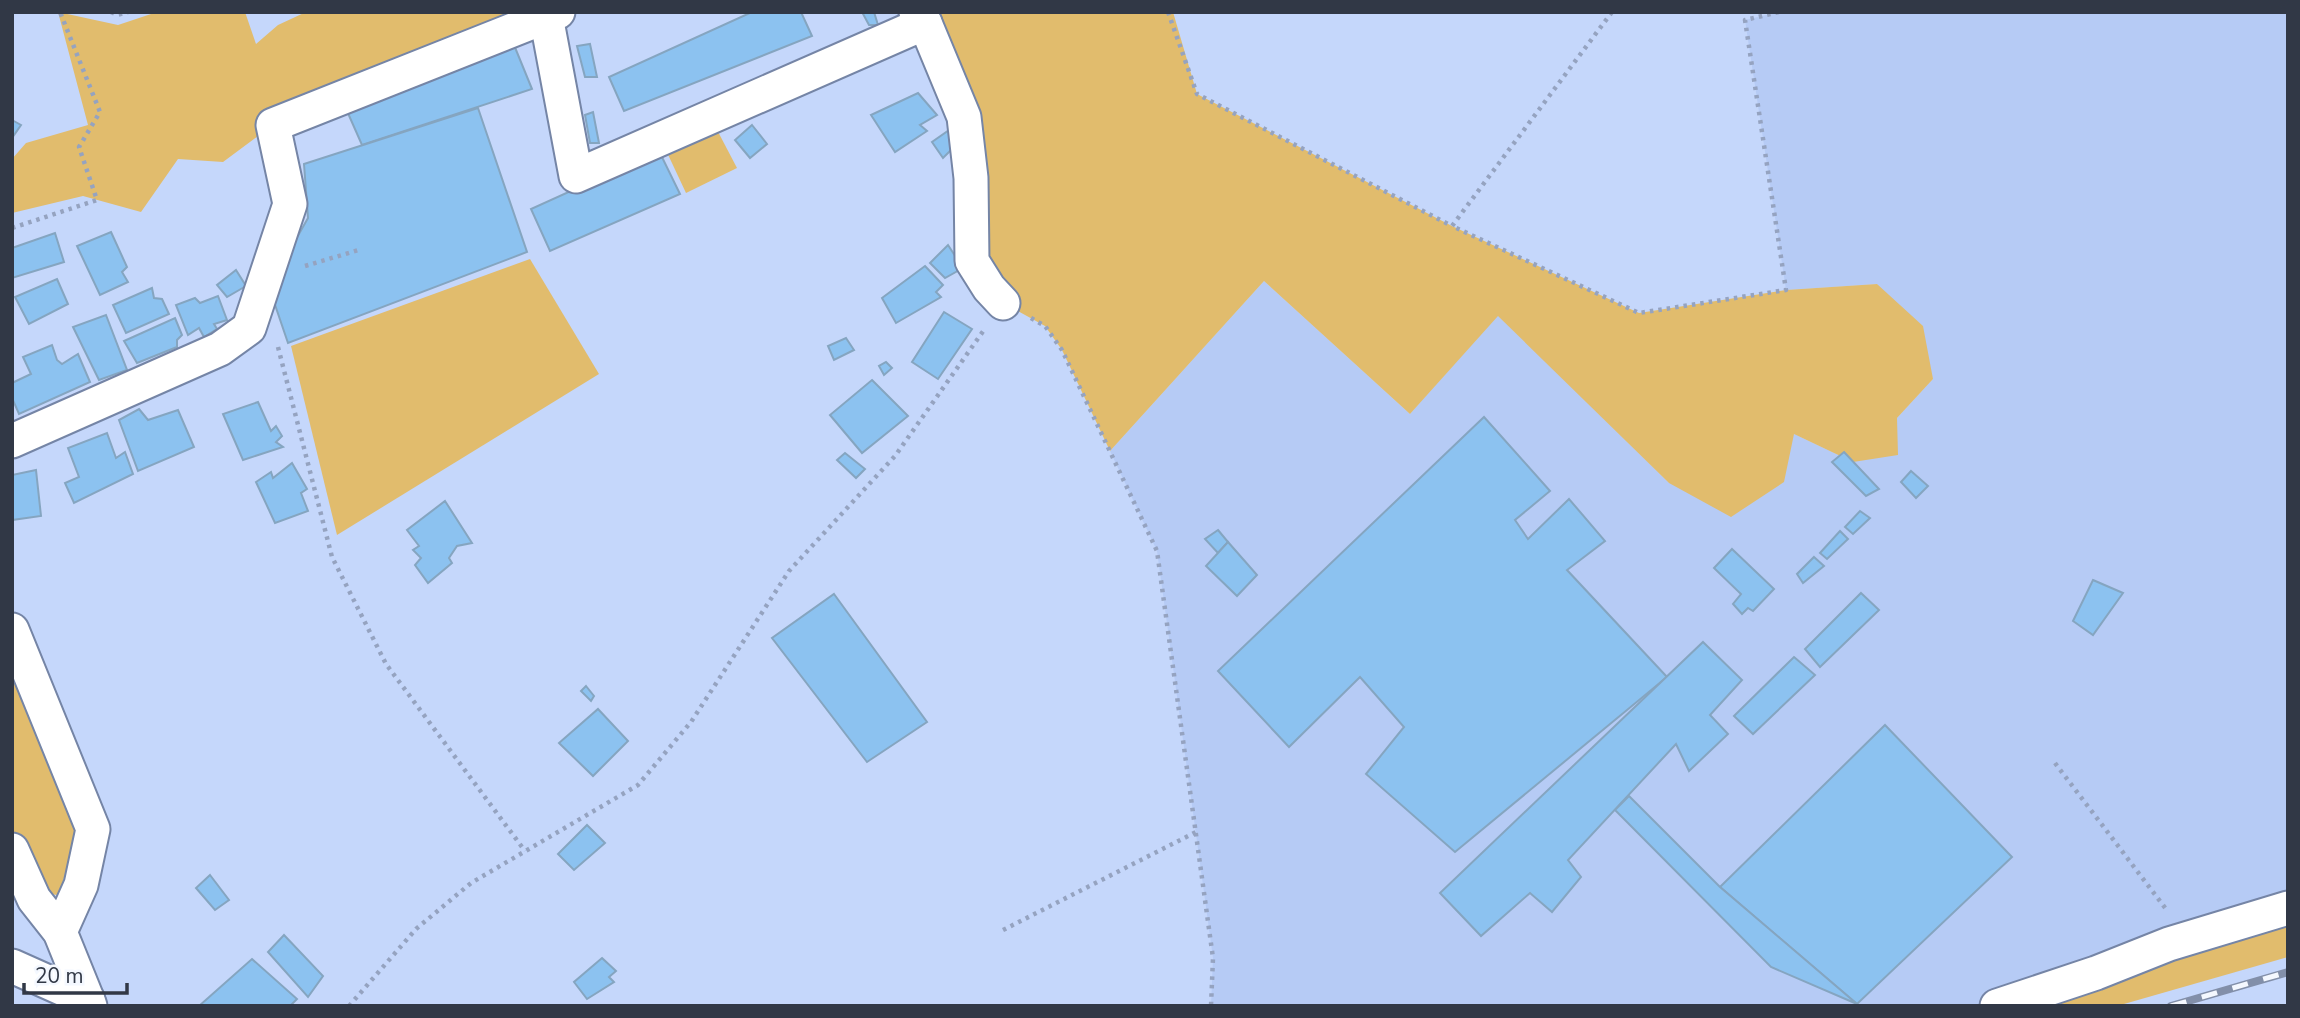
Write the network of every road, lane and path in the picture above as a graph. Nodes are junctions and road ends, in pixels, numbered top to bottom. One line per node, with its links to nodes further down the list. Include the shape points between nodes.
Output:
1 (60, 12): 10 (path, via 100,112 79,146 97,200)
2 (110, 12): 3 (path)
3 (128, 12)
4 (1168, 12): 9 (path, via 1197,94)
5 (1612, 12): 9 (path)
6 (1779, 12): 9 (path, via 1745,20 1786,290 1639,313)
7 (552, 14): 8 (street, via 576,176); 12 (street, via 273,125 290,204)
8 (920, 18): 13 (street, via 964,117 971,178 972,261)
9 (1452, 226)
10 (12, 228)
11 (362, 249): 12 (path)
12 (267, 277): 15 (street, via 249,328 220,349)
13 (1003, 303): 18 (path, via 1045,326 1062,350 1157,551); 20 (path, via 895,456 789,571 691,722 638,785)
14 (276, 341): 20 (path, via 332,557 386,664)
15 (12, 441)
16 (12, 630): 23 (street, via 93,829 81,885)
17 (2055, 763): 24 (path)
18 (1196, 832): 22 (path); 28 (path, via 1213,958)
19 (12, 850): 23 (street, via 34,899)
20 (525, 850): 27 (path, via 471,883 415,929)
21 (2288, 908): 24 (street)
22 (1003, 930)
23 (60, 932): 26 (street)
24 (2188, 938): 29 (street)
25 (12, 966): 26 (street)
26 (89, 1003)
27 (349, 1006)
28 (1211, 1006)
29 (1997, 1006)

